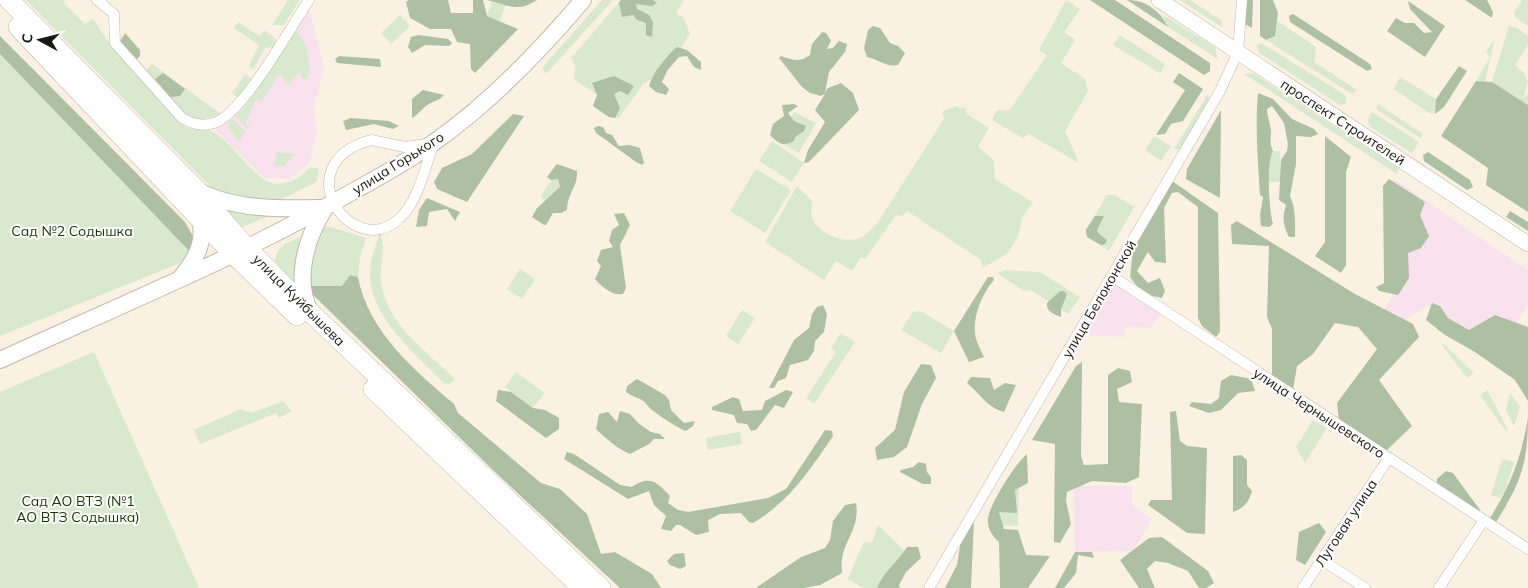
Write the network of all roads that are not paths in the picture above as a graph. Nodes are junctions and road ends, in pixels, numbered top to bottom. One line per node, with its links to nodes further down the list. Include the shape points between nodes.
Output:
1 (9, 0): 10 (highway, улица Куйбышева)
2 (97, 0): 3 (street, via 114,14 115,43 182,118 192,124 206,125 234,110)
3 (309, 0)
4 (583, 0): 9 (main road, улица Горького, via 529,60)
5 (1159, 0): 8 (main road, проспект Строителей)
6 (1242, 0): 8 (street, улица Белоконской)
7 (0, 9): 12 (highway, улица Куйбышева)
8 (1238, 52): 13 (main road, проспект Строителей); 15 (street, улица Белоконской, via 1218,95)
9 (434, 143): 11 (main road, улица Горького); 11 (street, via 405,147 371,140 343,152 331,169); 11 (street, via 408,208 390,225 370,229 351,225)
10 (196, 189): 11 (main road, via 230,202 282,208); 14 (highway, улица Куйбышева)
11 (330, 205): 14 (main road, улица Горького); 17 (main road, via 316,222 307,248 303,279 305,301)
12 (200, 217): 14 (highway, улица Куйбышева); 16 (main road, via 202,239 195,259)
13 (1528, 244)
14 (240, 251): 16 (main road, улица Горького); 17 (highway, улица Куйбышева); 23 (highway, улица Куйбышева)
15 (1112, 276): 19 (street, улица Чернышевского); 25 (street, улица Белоконской)
16 (181, 278): 18 (main road, улица Горького)
17 (310, 312): 24 (highway, улица Куйбышева)
18 (0, 360)
19 (1388, 459): 20 (street, улица Чернышевского); 22 (street, Луговая улица)
20 (1484, 520): 21 (street, улица Чернышевского); 28 (street)
21 (1528, 549)
22 (1322, 560): 26 (street, Луговая улица); 27 (street)
23 (582, 588)
24 (601, 588)
25 (929, 588)
26 (1303, 588)
27 (1365, 588)
28 (1439, 588)

